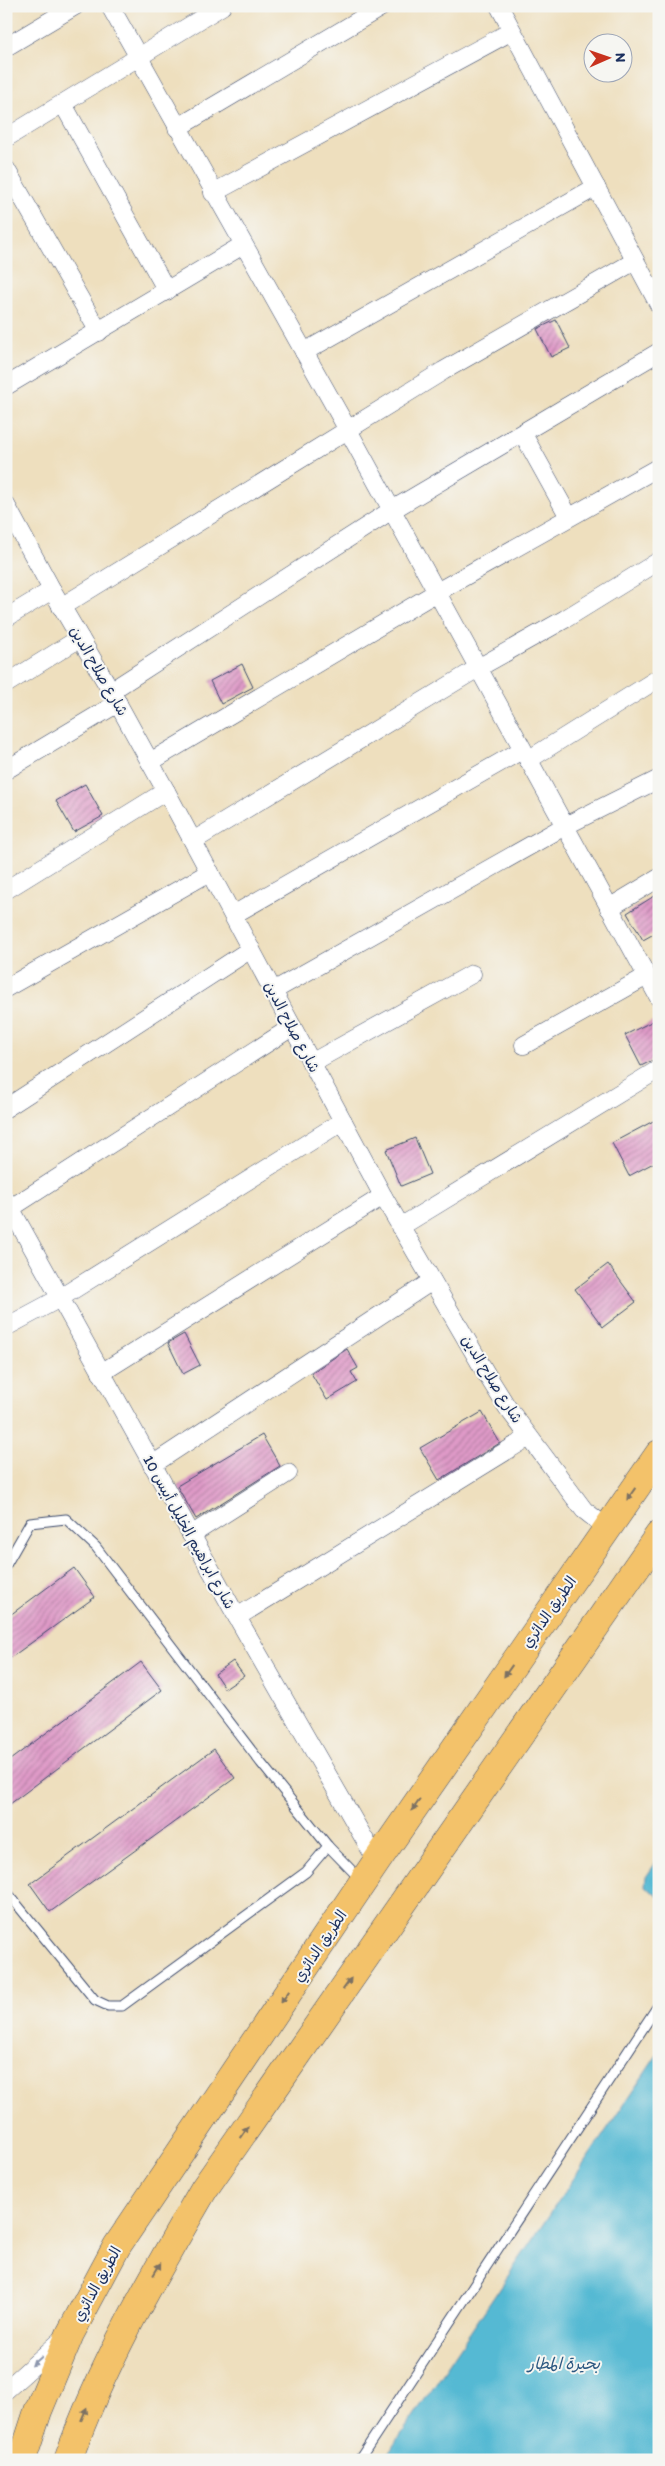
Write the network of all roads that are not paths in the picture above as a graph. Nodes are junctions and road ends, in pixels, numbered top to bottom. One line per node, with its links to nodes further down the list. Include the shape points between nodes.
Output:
1 (75, 6): 7 (street)
2 (110, 6): 8 (street)
3 (222, 6): 8 (street)
4 (384, 6): 10 (street)
5 (499, 6): 6 (street)
6 (512, 31): 13 (street); 14 (street)
7 (6, 47)
8 (138, 58): 9 (street); 10 (street)
9 (63, 104): 11 (street); 17 (street)
10 (177, 128): 14 (street)
11 (6, 138)
12 (6, 169): 19 (street)
13 (596, 187): 16 (street); 20 (street)
14 (214, 193): 15 (street)
15 (243, 245): 17 (street); 20 (street)
16 (635, 261): 18 (street); 23 (street)
17 (167, 291): 19 (street)
18 (659, 305)
19 (99, 332): 22 (street)
20 (304, 352): 23 (street)
21 (659, 352): 24 (street)
22 (6, 386)
23 (348, 430): 27 (street); 32 (street)
24 (523, 434): 27 (street); 28 (street)
25 (659, 466): 28 (street)
26 (6, 506): 30 (street, شارع صلاح الدين)
27 (392, 510): 31 (street); 38 (street)
28 (569, 518): 31 (street)
29 (659, 561): 35 (street)
30 (52, 590): 32 (street, شارع صلاح الدين); 33 (street)
31 (437, 592): 35 (street); 40 (street)
32 (61, 607): 34 (street, شارع صلاح الدين)
33 (6, 618)
34 (80, 638): 37 (street); 38 (street, شارع صلاح الدين)
35 (478, 668): 39 (street); 45 (street)
36 (659, 678): 39 (street)
37 (6, 684)
38 (114, 697): 40 (street, شارع صلاح الدين); 41 (street)
39 (525, 755): 44 (street); 50 (street)
40 (150, 762): 43 (street, شارع صلاح الدين)
41 (6, 770)
42 (659, 779): 44 (street)
43 (166, 791): 45 (street, شارع صلاح الدين); 48 (street)
44 (563, 827): 49 (street); 55 (street)
45 (193, 841): 46 (street, شارع صلاح الدين)
46 (210, 872): 50 (street, شارع صلاح الدين); 54 (street)
47 (659, 878): 49 (street)
48 (6, 890)
49 (609, 908): 53 (street)
50 (233, 915): 51 (street, شارع صلاح الدين)
51 (251, 950): 55 (street, شارع صلاح الدين); 61 (street)
52 (472, 974): 59 (street)
53 (647, 976): 56 (street); 58 (street)
54 (6, 988)
55 (273, 992): 57 (street, شارع صلاح الدين)
56 (659, 998)
57 (292, 1027): 59 (street, شارع صلاح الدين); 64 (street)
58 (524, 1045)
59 (311, 1063): 62 (street, شارع صلاح الدين)
60 (659, 1069): 65 (street)
61 (6, 1108)
62 (343, 1121): 63 (street, شارع صلاح الدين); 67 (street)
63 (383, 1196): 65 (street, شارع صلاح الدين); 69 (street)
64 (8, 1204): 67 (street, شارع ابراهيم الخليل أبيس 10)
65 (400, 1226): 66 (street, شارع صلاح الدين)
66 (432, 1281): 70 (street, شارع صلاح الدين, via 487,1376); 72 (street)
67 (60, 1298): 68 (street); 69 (street, شارع ابراهيم الخليل أبيس 10)
68 (6, 1327)
69 (101, 1372): 72 (street, شارع ابراهيم الخليل أبيس 10)
70 (530, 1437): 74 (street, شارع صلاح الدين, via 584,1510); 78 (street)
71 (659, 1454): 74 (main road, الطريق الدائري, one-way to 74)
72 (152, 1465): 75 (street, شارع ابراهيم الخليل أبيس 10)
73 (288, 1473): 75 (street)
74 (608, 1528): 80 (main road, الطريق الدائري, one-way to 80)
75 (191, 1535): 78 (street, شارع ابراهيم الخليل أبيس 10)
76 (659, 1535): 86 (main road, one-way to 76, via 84,2414 117,2343 204,2189)
77 (6, 1565): 79 (lane, via 30,1523 66,1519 96,1546)
78 (236, 1617): 80 (street, شارع ابراهيم الخليل أبيس 10)
79 (328, 1846): 80 (lane); 81 (lane, via 306,1872 122,2006 108,2006 95,2000)
80 (370, 1871): 83 (main road, الطريق الدائري, one-way to 83, via 117,2246)
81 (6, 1891)
82 (659, 2004): 87 (lane)
83 (70, 2334): 84 (street, one-way to 84); 85 (main road, الطريق الدائري)
84 (6, 2390)
85 (22, 2460)
86 (68, 2460)
87 (359, 2460)

